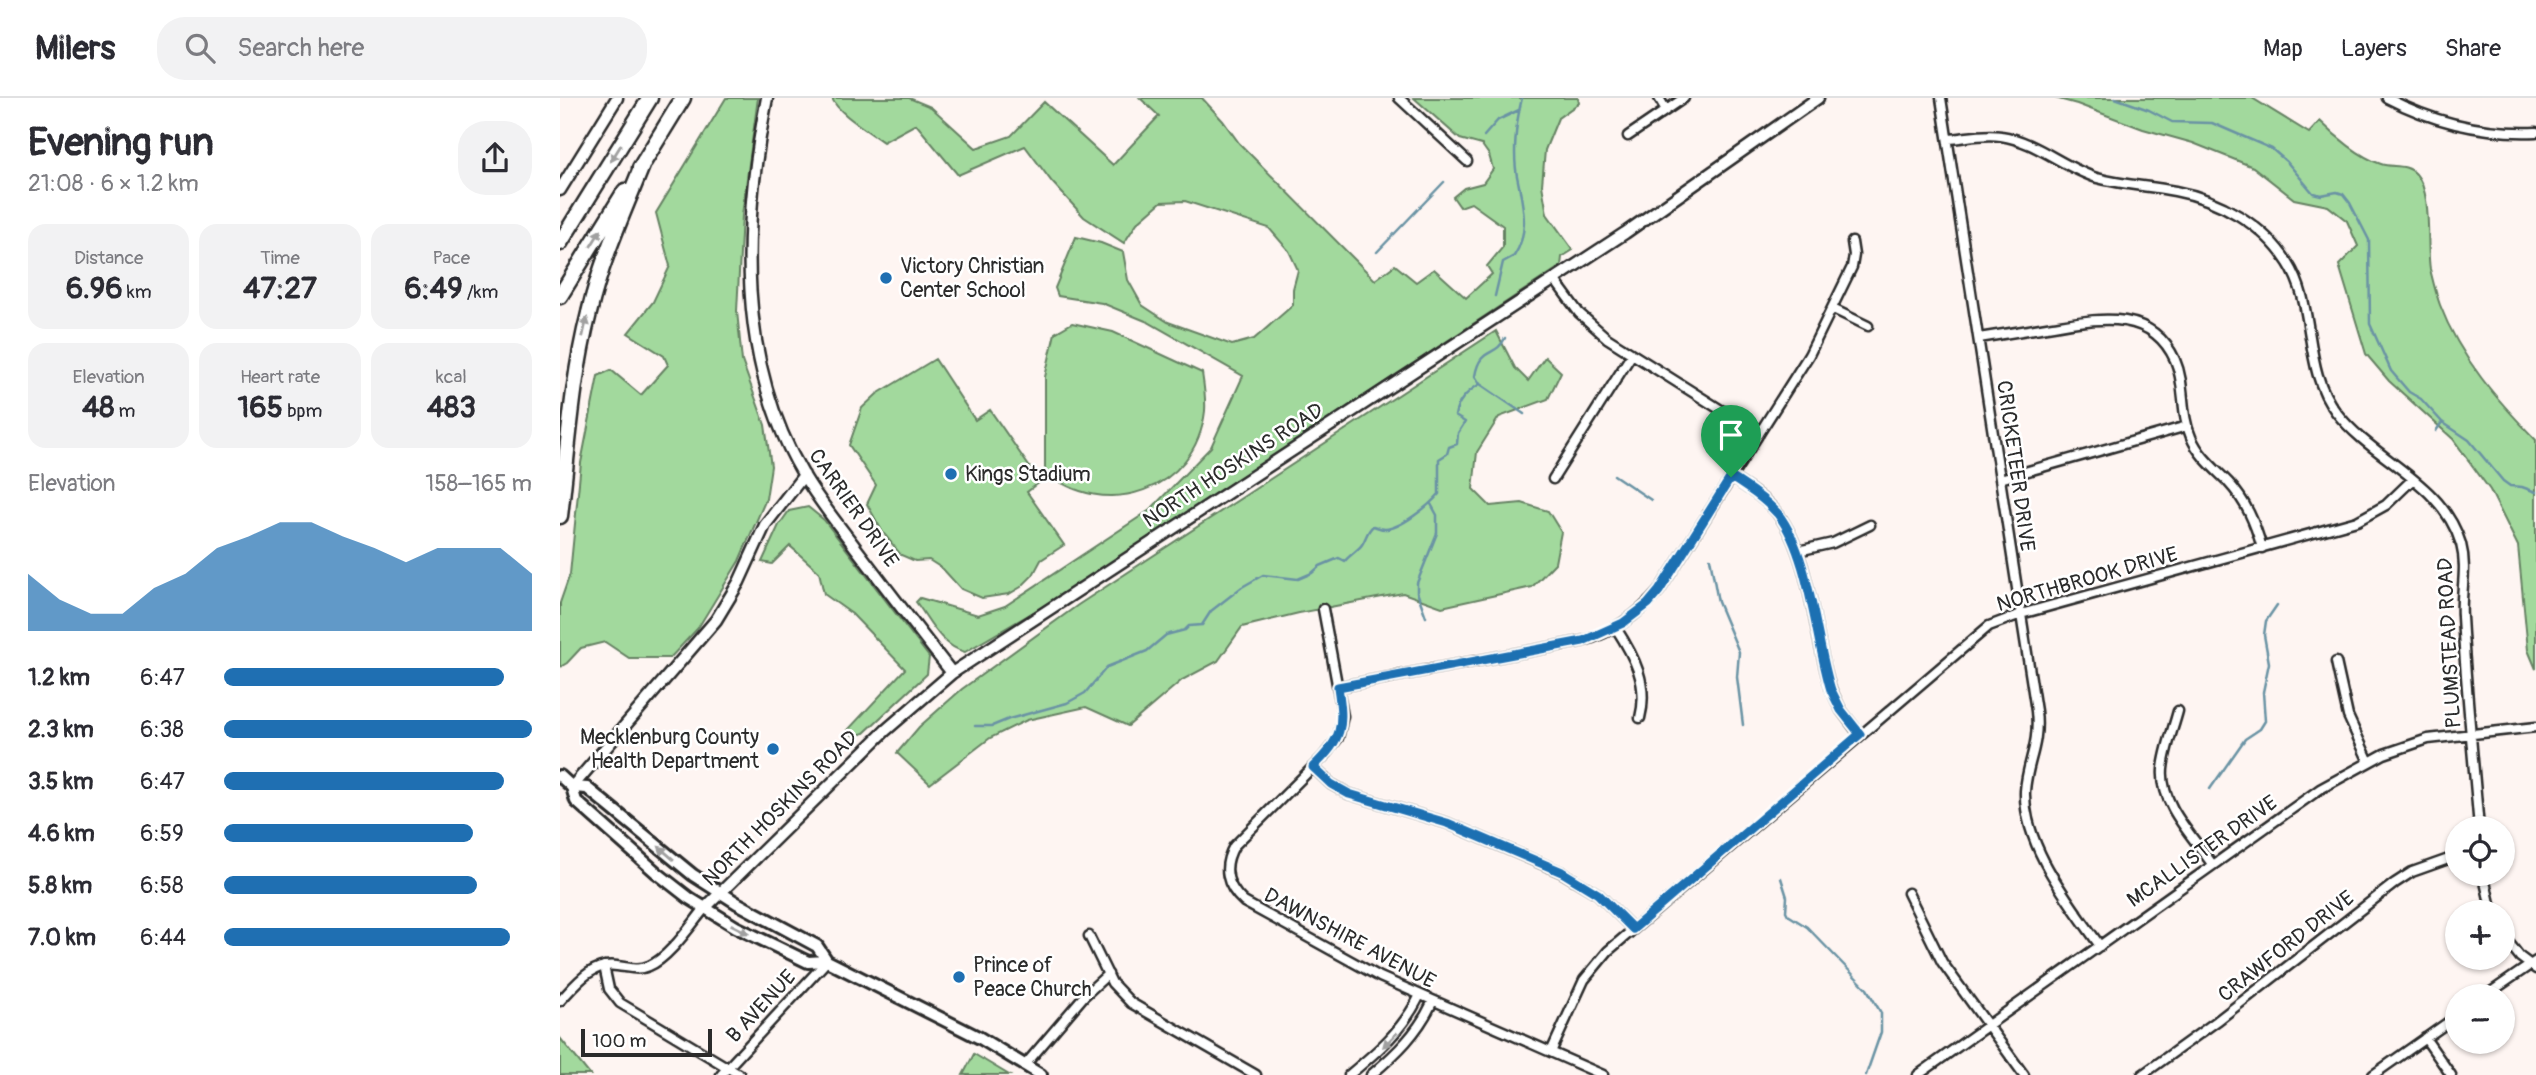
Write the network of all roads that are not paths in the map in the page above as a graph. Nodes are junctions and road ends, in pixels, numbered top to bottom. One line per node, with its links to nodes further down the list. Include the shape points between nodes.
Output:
1 (618, 98): 17 (street)
2 (650, 98): 18 (highway, one-way to 18)
3 (683, 98): 15 (highway)
4 (767, 98): 30 (street, CARRIER DRIVE, via 752,201 752,323 770,402)
5 (1399, 98): 16 (street)
6 (1659, 98): 11 (street)
7 (1685, 98): 11 (street)
8 (1818, 98): 22 (street, NORTH HOSKINS ROAD)
9 (1941, 98): 14 (street, CRICKETEER DRIVE)
10 (2387, 98): 12 (street, via 2451,123 2502,132)
11 (1666, 110): 13 (street)
12 (2536, 132)
13 (1628, 136)
14 (1948, 139): 26 (street, CRICKETEER DRIVE); 34 (street, PLUMSTEAD ROAD, via 2012,138 2088,175 2188,194 2219,205 2254,226 2278,249 2297,281 2318,378 2329,401 2354,432)
15 (644, 161): 23 (highway, one-way to 15); 35 (highway, one-way to 15, via 578,365 589,313)
16 (1467, 161)
17 (560, 190)
18 (582, 209): 19 (highway); 21 (highway)
19 (560, 233)
20 (1852, 242): 24 (street, via 1852,267)
21 (560, 243)
22 (1554, 279): 27 (street, via 1591,325); 43 (street, NORTH HOSKINS ROAD)
23 (560, 296)
24 (1833, 309): 25 (street); 29 (street)
25 (1868, 326)
26 (1979, 338): 28 (street, via 2105,318 2131,321 2154,334 2172,353); 32 (street, CRICKETEER DRIVE)
27 (1632, 354): 29 (street); 33 (street)
28 (2187, 426): 32 (street); 37 (street, via 2197,450 2244,502)
29 (1759, 434): 31 (street)
30 (804, 475): 43 (street, CARRIER DRIVE); 53 (street, via 769,519 716,620)
31 (1731, 477): 38 (street, via 1772,508); 41 (street, via 1659,591)
32 (2000, 478): 40 (street, CRICKETEER DRIVE)
33 (1553, 479)
34 (2413, 479): 37 (street, NORTHBROOK DRIVE, via 2370,515); 48 (street, PLUMSTEAD ROAD, via 2444,509 2464,556 2462,614)
35 (560, 516)
36 (1870, 526): 38 (street, via 1833,543)
37 (2262, 548): 40 (street, NORTHBROOK DRIVE)
38 (1798, 551): 49 (street, via 1831,690)
39 (1323, 609): 44 (street, DAWNSHIRE AVENUE)
40 (2021, 614): 49 (street, NORTHBROOK DRIVE, via 1976,635); 62 (street, CRICKETEER DRIVE, via 2038,728 2025,788 2028,819 2049,871)
41 (1616, 628): 44 (street, via 1583,641); 46 (street, via 1636,663 1643,687)
42 (2336, 662): 50 (street, via 2348,716)
43 (952, 673): 58 (street, NORTH HOSKINS ROAD, via 886,730)
44 (1338, 687): 51 (street, DAWNSHIRE AVENUE, via 1342,728 1332,748)
45 (2178, 711): 56 (street, via 2165,755 2164,788)
46 (1640, 718)
47 (2536, 727): 48 (street, MCALLISTER DRIVE)
48 (2471, 733): 50 (street, MCALLISTER DRIVE, via 2428,739); 54 (street, PLUMSTEAD ROAD)
49 (1860, 734): 60 (street, NORTHBROOK DRIVE)
50 (2369, 762): 56 (street, MCALLISTER DRIVE, via 2320,789)
51 (1313, 767): 60 (street, via 1349,794 1447,823 1562,872 1598,894); 69 (street, DAWNSHIRE AVENUE, via 1234,846 1227,861 1231,887 1244,902)
52 (560, 776): 53 (main road)
53 (572, 786): 58 (main road, one-way to 53, via 587,788); 59 (main road, via 576,801 663,878)
54 (2478, 816)
55 (2445, 860): 86 (street, CRAWFORD DRIVE, via 2395,883)
56 (2212, 864): 62 (street, MCALLISTER DRIVE)
57 (1908, 893): 73 (street, via 1942,962)
58 (721, 894): 59 (street, NORTH HOSKINS ROAD); 64 (main road, via 817,946)
59 (705, 908): 64 (main road, one-way to 64, via 808,962); 66 (street, via 655,963 636,969)
60 (1633, 929): 75 (street, NORTHBROOK DRIVE, via 1589,972)
61 (1089, 936): 67 (street)
62 (2100, 946): 73 (street, MCALLISTER DRIVE)
63 (2515, 951): 65 (street)
64 (827, 961): 76 (main road); 77 (street, B AVENUE)
65 (2534, 965): 68 (street)
66 (604, 966): 70 (street, via 588,973); 77 (street, via 609,989 620,1003)
67 (1108, 974): 76 (street); 81 (street, via 1131,1003)
68 (2504, 984)
69 (1420, 995): 71 (street, DAWNSHIRE AVENUE); 78 (street, one-way to 78, via 1404,1025)
70 (560, 1001)
71 (1433, 1001): 75 (street, DAWNSHIRE AVENUE); 82 (street, via 1417,1031)
72 (2445, 1024): 74 (street)
73 (1989, 1025): 84 (street, MCALLISTER DRIVE); 85 (street)
74 (2424, 1038): 87 (street); 88 (street)
75 (1551, 1052): 83 (street, DAWNSHIRE AVENUE)
76 (1025, 1065): 80 (main road)
77 (724, 1072): 79 (street)
78 (1353, 1074)
79 (740, 1075)
80 (1041, 1075)
81 (1256, 1075)
82 (1371, 1075)
83 (1603, 1075)
84 (1918, 1075)
85 (2024, 1075)
86 (2142, 1075)
87 (2373, 1075)
88 (2451, 1075)

